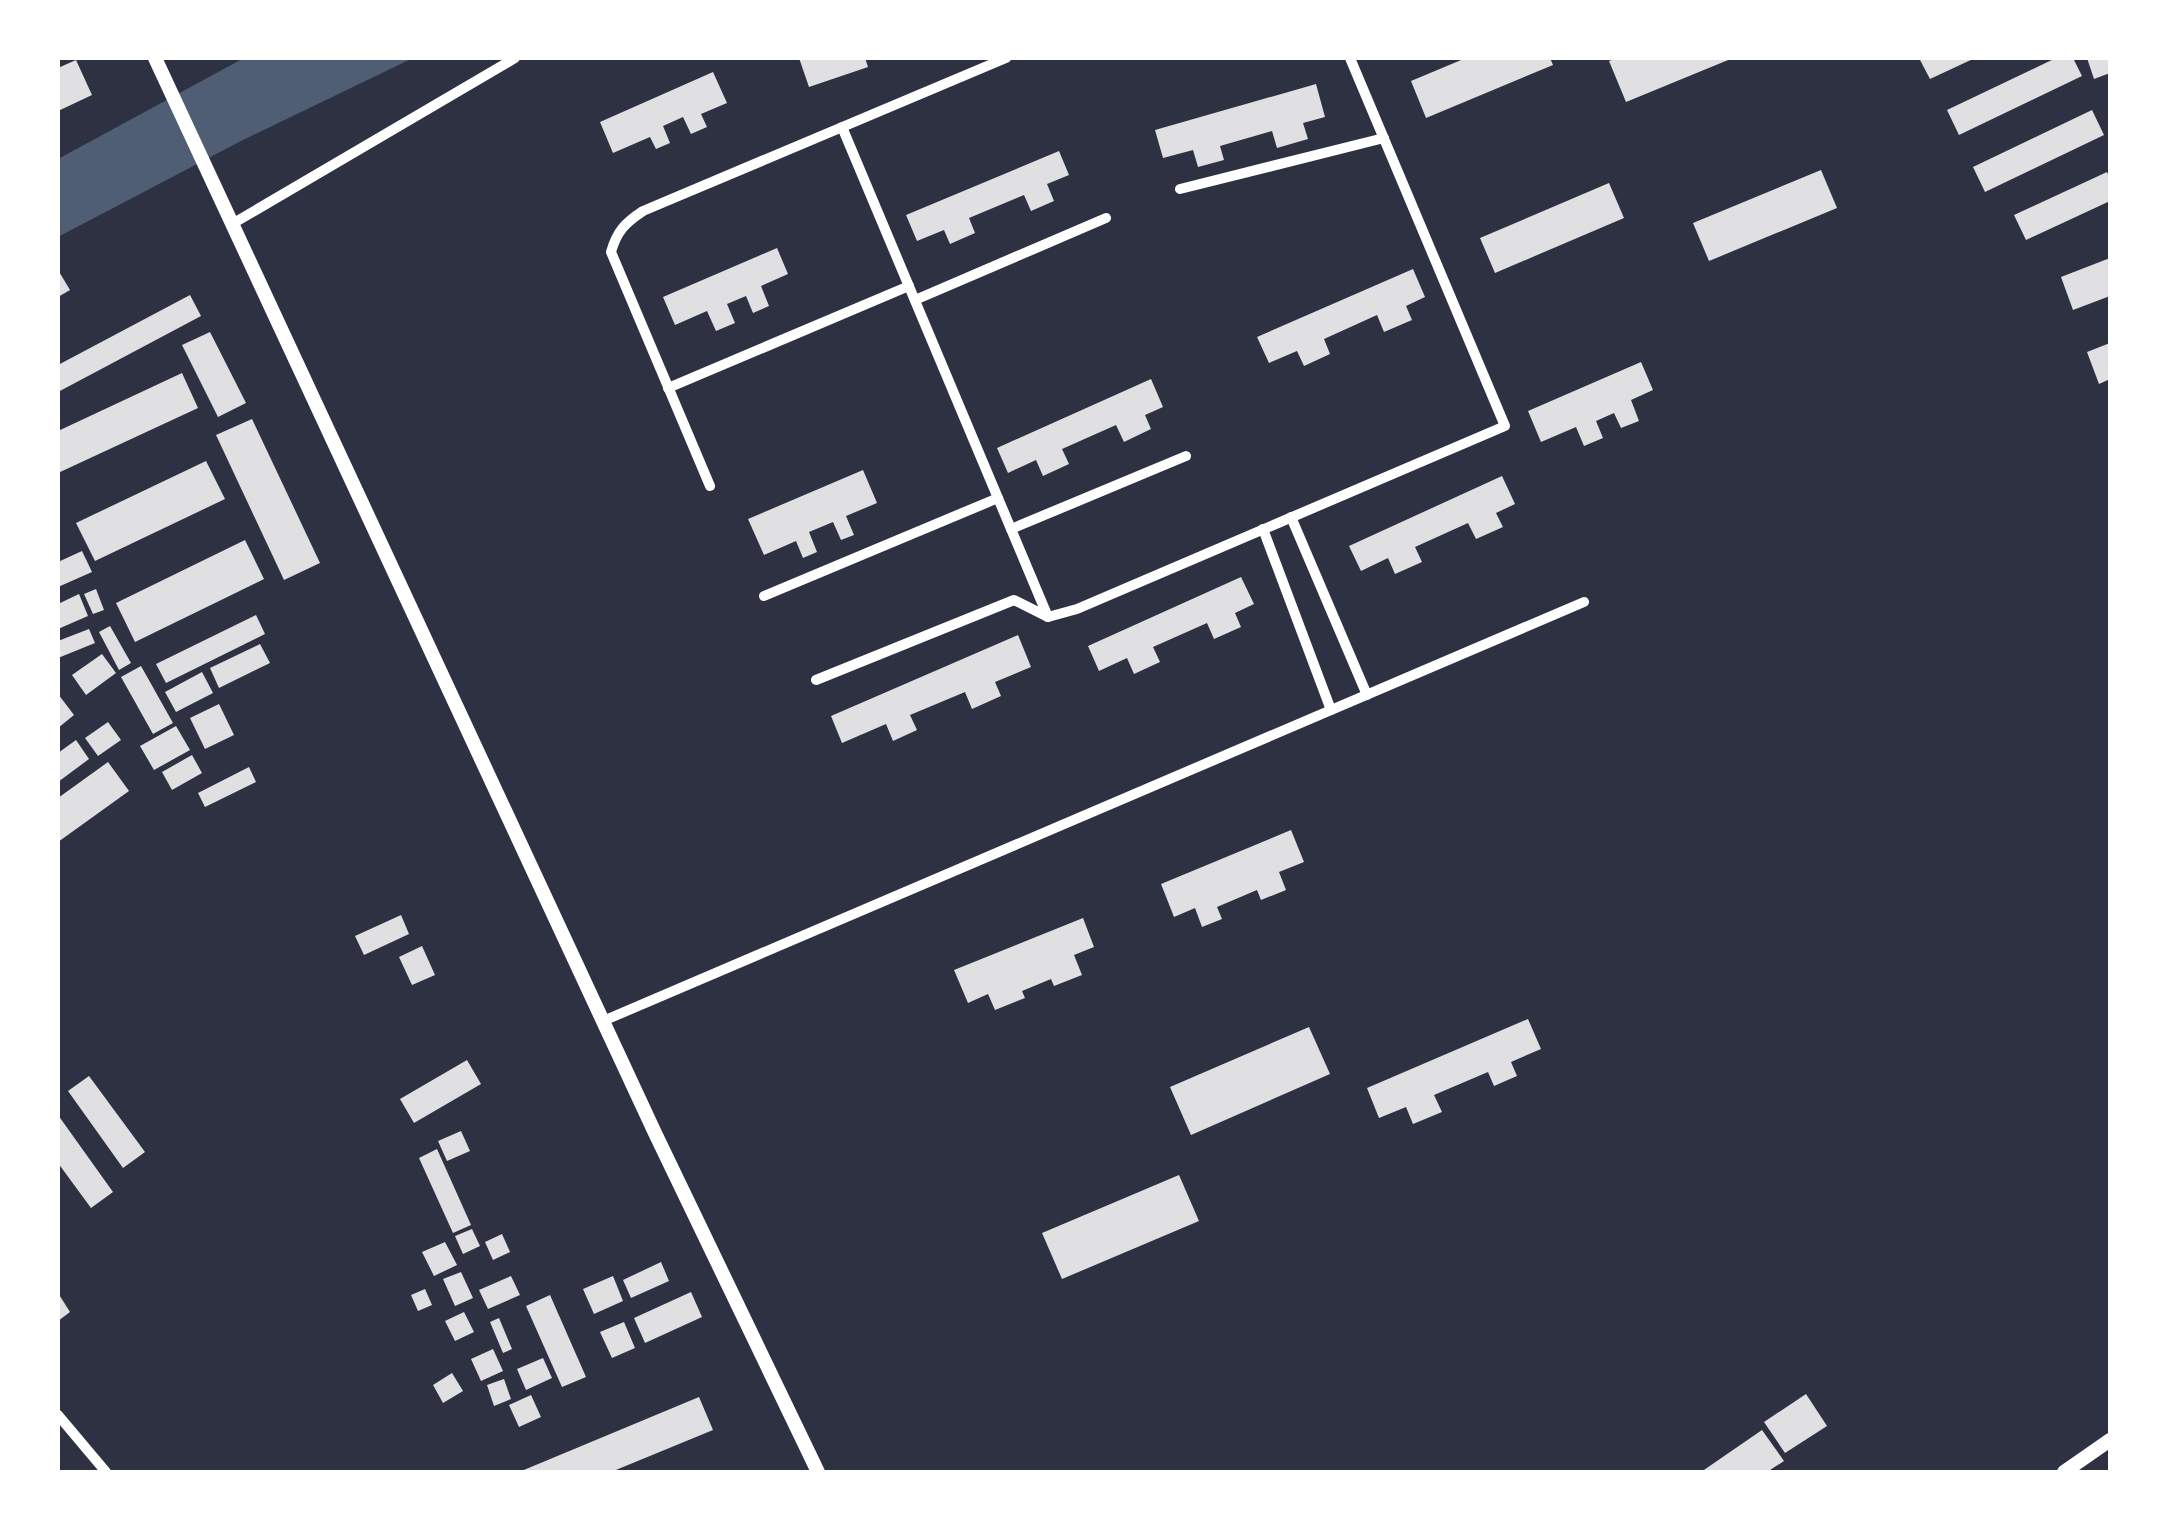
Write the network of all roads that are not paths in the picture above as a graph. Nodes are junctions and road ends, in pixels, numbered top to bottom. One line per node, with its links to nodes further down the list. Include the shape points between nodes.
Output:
1 (155, 58): 9 (main road)
2 (515, 58): 9 (street)
3 (1006, 58): 5 (street)
4 (1350, 58): 6 (street)
5 (842, 127): 10 (street); 12 (street, via 642,211 616,234 611,252)
6 (1384, 138): 7 (street); 16 (street, via 1505,426)
7 (1180, 188)
8 (1106, 218): 11 (street)
9 (232, 224): 25 (main road)
10 (909, 286): 11 (street); 12 (street)
11 (914, 300): 15 (street)
12 (668, 388): 14 (street)
13 (1186, 456): 17 (street)
14 (710, 486)
15 (998, 498): 17 (street); 19 (street)
16 (1292, 517): 18 (street); 23 (street)
17 (1011, 529): 21 (street)
18 (1263, 529): 21 (street); 24 (street)
19 (764, 596)
20 (1584, 602): 23 (street)
21 (1048, 617): 22 (street, via 1014,600)
22 (816, 680)
23 (1367, 695): 24 (street)
24 (1332, 710): 25 (street)
25 (603, 1021): 29 (main road)
26 (58, 1415): 28 (street)
27 (2110, 1440): 30 (main road)
28 (106, 1472)
29 (818, 1472)
30 (2064, 1472)

